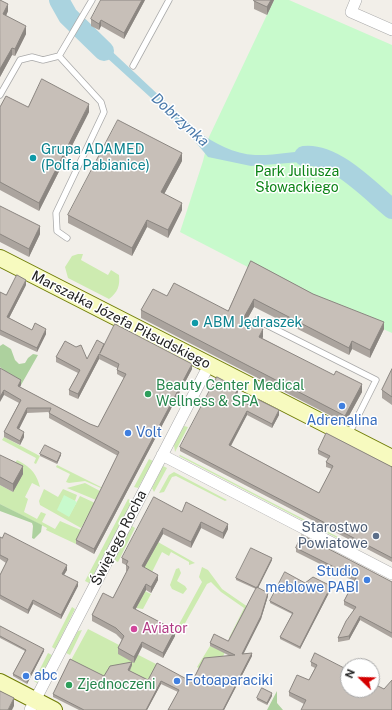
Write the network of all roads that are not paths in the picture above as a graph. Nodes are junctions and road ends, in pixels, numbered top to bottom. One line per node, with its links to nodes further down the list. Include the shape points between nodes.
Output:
1 (92, 0): 5 (lane)
2 (169, 0): 6 (lane)
3 (356, 0): 4 (street, via 351,12)
4 (392, 30)
5 (59, 56): 7 (lane, via 43,60 32,57 20,60); 8 (lane, via 101,102 104,112 56,213 58,231)
6 (133, 66)
7 (0, 95)
8 (67, 238)
9 (0, 258): 11 (street, Marszałka Józefa Piłsudskiego)
10 (257, 320): 12 (lane, via 376,380)
11 (209, 365): 12 (street, Marszałka Józefa Piłsudskiego); 13 (street, Świętego Rocha)
12 (348, 436): 14 (street, Marszałka Józefa Piłsudskiego)
13 (162, 455): 15 (street); 17 (street, Świętego Rocha)
14 (392, 458)
15 (392, 574)
16 (0, 682): 17 (street)
17 (32, 705): 18 (street)
18 (54, 710)

